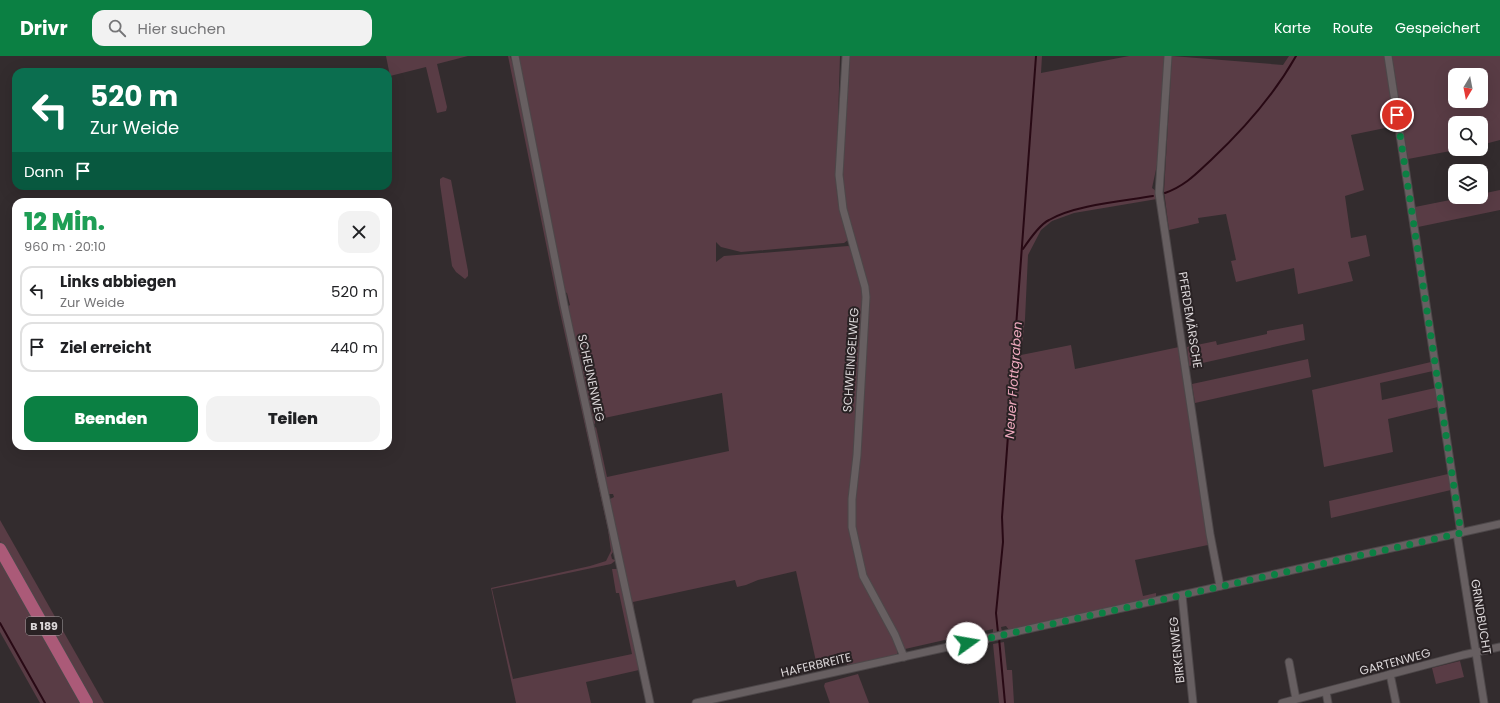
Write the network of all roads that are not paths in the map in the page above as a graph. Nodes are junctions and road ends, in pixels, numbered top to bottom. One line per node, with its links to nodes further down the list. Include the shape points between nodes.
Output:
1 (515, 56): 18 (street, SCHEUNENWEG, via 564,305)
2 (846, 56): 12 (street, SCHWEINIGELWEG, via 840,195 866,297 852,527 863,576)
3 (1168, 56): 8 (street, PFERDEMÄRSCHE, via 1159,193)
4 (1388, 56): 6 (street, GRINDBUCHT)
5 (1500, 524): 6 (street, HAFERBREITE)
6 (1459, 533): 8 (street, HAFERBREITE); 11 (street, GRINDBUCHT)
7 (0, 549): 17 (main road, B 189)
8 (1220, 586): 9 (street, HAFERBREITE)
9 (1182, 595): 12 (street, HAFERBREITE); 20 (street, BIRKENWEG)
10 (1500, 647): 11 (street, GARTENWEG)
11 (1476, 652): 14 (street, GARTENWEG); 24 (street, GRINDBUCHT)
12 (904, 657): 19 (street, HAFERBREITE)
13 (1289, 662): 16 (street)
14 (1390, 674): 15 (street, GARTENWEG); 23 (street)
15 (1326, 692): 16 (street, GARTENWEG); 22 (street)
16 (1296, 699): 21 (street, GARTENWEG)
17 (87, 703)
18 (650, 703)
19 (696, 703)
20 (1193, 703)
21 (1282, 703)
22 (1328, 703)
23 (1396, 703)
24 (1484, 703)

